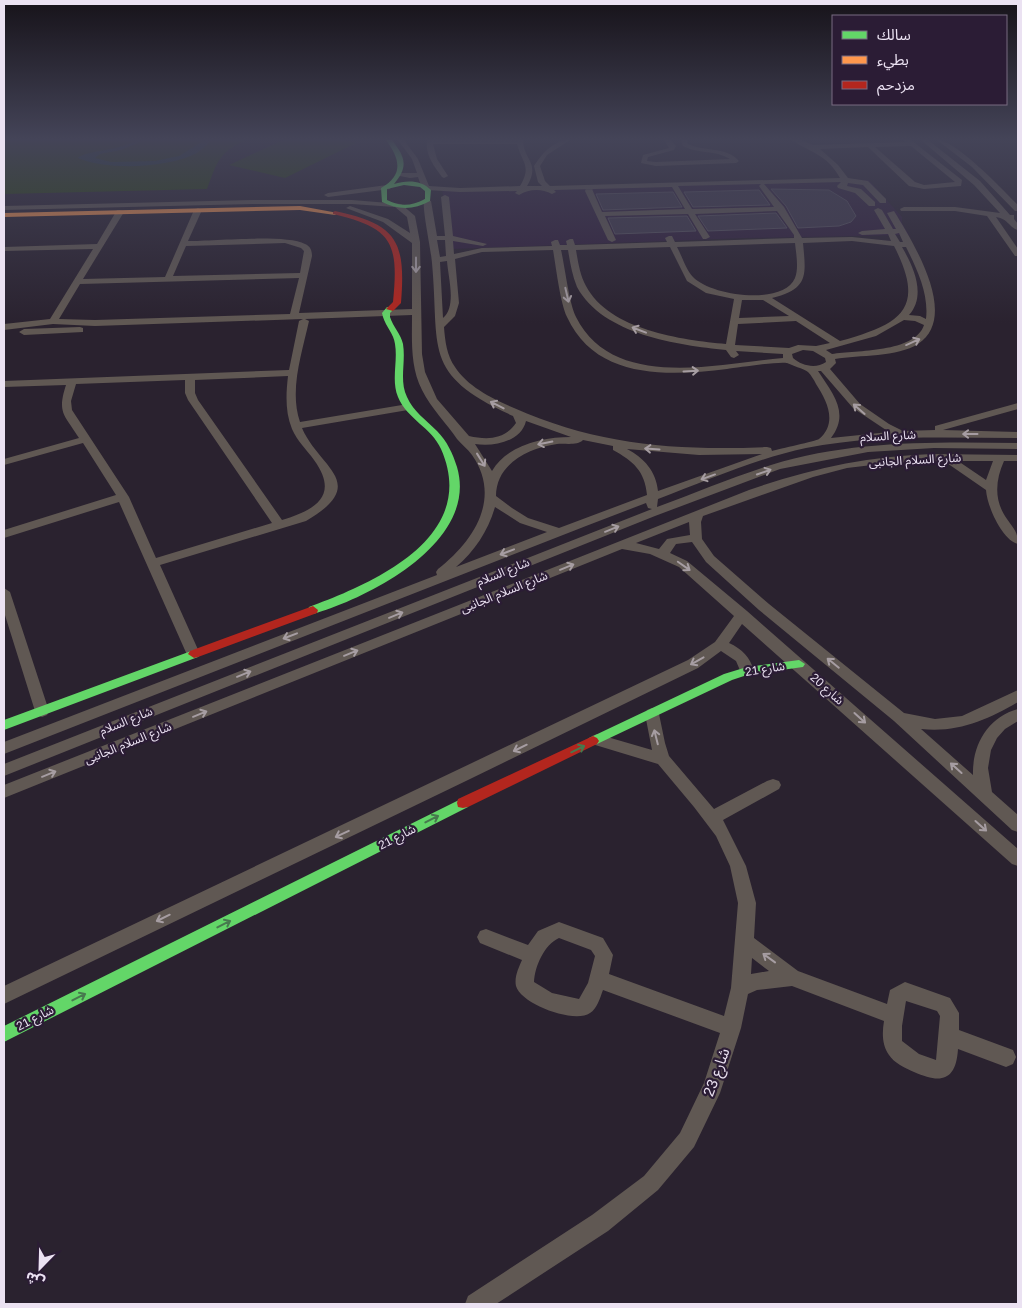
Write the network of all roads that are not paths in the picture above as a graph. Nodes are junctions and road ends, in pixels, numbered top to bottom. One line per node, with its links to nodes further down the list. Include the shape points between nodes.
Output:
1 (384, 201): 15 (street)
2 (425, 201): 15 (street, via 413,206)
3 (428, 201): 31 (street)
4 (445, 201): 32 (street)
5 (593, 201): 24 (street)
6 (683, 201): 20 (street)
7 (775, 201): 18 (street)
8 (869, 201): 16 (street)
9 (883, 201): 14 (street); 16 (street)
10 (982, 201): 14 (street)
11 (996, 201): 26 (street)
12 (317, 202): 13 (street); 17 (street); 36 (street, via 361,211 387,221 404,230)
13 (352, 202): 15 (street)
14 (899, 205): 22 (street); 23 (street)
15 (395, 206): 36 (street, via 411,216)
16 (875, 207): 22 (street); 28 (street)
17 (4, 208)
18 (781, 209): 20 (street); 33 (street)
19 (198, 210): 21 (street); 37 (street); 56 (street, via 300,208 349,215 369,222 395,242 399,254 397,304)
20 (689, 211): 24 (street); 30 (street)
21 (120, 212): 25 (street); 42 (street)
22 (891, 212): 29 (street)
23 (989, 213): 26 (street); 44 (street)
24 (599, 214): 34 (street)
25 (4, 215)
26 (1011, 217): 27 (street)
27 (1018, 228)
28 (890, 231): 29 (street); 33 (street); 39 (street)
29 (902, 231): 41 (street)
30 (706, 237): 33 (street); 35 (street)
31 (433, 238): 32 (street); 46 (street)
32 (449, 238): 40 (street, via 483,244); 45 (street)
33 (798, 238): 35 (street); 39 (street); 51 (street, via 801,270 798,281 786,292)
34 (612, 240): 35 (street); 38 (street)
35 (670, 241): 38 (street); 52 (street, via 685,272 698,286)
36 (416, 242): 50 (street, one-way to 50)
37 (183, 244): 47 (street, via 296,243 308,251); 48 (street)
38 (571, 244): 40 (street); 53 (street, via 581,286)
39 (897, 244): 41 (street); 59 (street, via 913,290 911,305)
40 (555, 245): 45 (street, via 482,250); 54 (street, one-way to 54)
41 (909, 245): 65 (street, via 929,294)
42 (99, 246): 43 (street); 49 (street)
43 (5, 252)
44 (1018, 254)
45 (451, 259): 46 (street); 66 (street, via 455,303 451,316)
46 (436, 260): 50 (street)
47 (303, 275): 48 (street); 57 (street)
48 (168, 279): 49 (street)
49 (77, 282): 61 (street)
50 (427, 285): 55 (street); 66 (street)
51 (765, 297): 52 (street); 58 (street)
52 (738, 298): 62 (street)
53 (599, 309): 54 (street); 73 (street, one-way to 53, via 651,334)
54 (578, 311): 78 (street, one-way to 78, via 583,336 607,356 625,364 676,372)
55 (417, 315): 56 (street); 90 (street, via 418,361 424,384 432,400)
56 (386, 316): 60 (street); 86 (street, via 400,341 399,383)
57 (291, 318): 60 (street); 64 (street); 68 (street)
58 (797, 318): 62 (street); 72 (street)
59 (901, 318): 65 (street, via 918,318); 71 (street)
60 (310, 319): 81 (street)
61 (53, 321): 63 (street); 64 (street)
62 (734, 321): 73 (street)
63 (40, 322): 67 (street); 69 (street)
64 (72, 322): 68 (street)
65 (930, 325): 74 (street, one-way to 65, via 920,339)
66 (440, 326): 87 (street, one-way to 66, via 487,400 463,382 448,363 440,344)
67 (4, 327)
68 (67, 330): 69 (street)
69 (36, 332): 70 (street)
70 (4, 333)
71 (873, 334): 72 (street); 74 (street, via 872,340 876,343)
72 (838, 344): 75 (street)
73 (730, 348): 76 (street); 78 (street)
74 (894, 348): 77 (street)
75 (817, 349): 76 (street, via 803,348); 77 (street)
76 (790, 356): 78 (street); 80 (street, via 798,366)
77 (830, 357): 79 (street, via 831,363)
78 (736, 365)
79 (824, 368): 80 (street); 89 (street, one-way to 79, via 858,409)
80 (811, 369): 93 (street, via 836,411 834,427)
81 (294, 373): 82 (street); 88 (street, via 290,392)
82 (190, 377): 83 (street); 108 (street, via 192,400)
83 (72, 382): 84 (street); 91 (street, via 66,401 67,410)
84 (4, 384)
85 (1018, 406): 89 (street, via 952,425)
86 (408, 407): 88 (street); 122 (street, via 432,430 453,466 456,486 451,510 437,535 414,558 383,580 345,598)
87 (518, 415): 90 (street, via 521,423 517,432 506,438 484,442); 92 (street)
88 (296, 426): 108 (street, via 332,486 329,498 318,509)
89 (900, 434): 93 (street, شارع السلام); 97 (street, شارع السلام, one-way to 89)
90 (462, 438): 103 (street, one-way to 103, via 486,468)
91 (86, 439): 101 (street); 104 (street)
92 (593, 441): 94 (street); 103 (street, one-way to 103, via 537,444 515,454 499,469)
93 (822, 442): 95 (street, شارع السلام)
94 (608, 444): 95 (street, one-way to 94, via 708,452); 105 (street, via 645,467 651,477)
95 (805, 445): 105 (street, شارع السلام, one-way to 105, via 754,459)
96 (917, 446): 97 (street, شارع السلام); 98 (street); 106 (street, شارع السلام, one-way to 96, via 805,460 868,449)
97 (1017, 448): 100 (street, شارع السلام الجانبى)
98 (924, 458): 99 (street, شارع السلام الجانبى); 107 (street, شارع السلام الجانبى, via 871,461 826,469)
99 (946, 458): 100 (street, شارع السلام الجانبى); 102 (street)
100 (1000, 458): 102 (street)
101 (4, 462)
102 (990, 488): 113 (street, via 995,509)
103 (492, 492): 109 (street, via 504,509 519,519); 117 (street, via 490,510 479,536 458,560)
104 (123, 497): 110 (street); 116 (street)
105 (653, 498): 106 (street); 109 (street, شارع السلام)
106 (651, 513): 111 (street, شارع السلام, one-way to 106)
107 (698, 514): 112 (street); 114 (street, شارع السلام الجانبى)
108 (279, 525): 116 (street)
109 (560, 532): 111 (street); 117 (street, شارع السلام, one-way to 117)
110 (4, 534)
111 (593, 537): 134 (street, شارع السلام, one-way to 111)
112 (696, 538): 115 (street, via 673,540 667,544); 129 (street, شارع 20, one-way to 112, via 764,607 710,559)
113 (1018, 540)
114 (622, 545): 115 (street, شارع 20); 136 (street, شارع السلام الجانبى, one-way to 114)
115 (664, 554): 119 (street, شارع 20, one-way to 119, via 684,564)
116 (153, 563): 122 (street)
117 (429, 582): 132 (street, شارع السلام, one-way to 132)
118 (4, 592): 120 (street)
119 (742, 614): 121 (street); 123 (street, شارع 20)
120 (7, 615): 126 (street)
121 (720, 645): 124 (street, via 740,655); 138 (street, one-way to 138, via 693,664)
122 (194, 654): 126 (street)
123 (799, 664): 124 (street, شارع 21); 142 (street, شارع 20, one-way to 142)
124 (747, 670): 127 (street, شارع 21)
125 (1018, 695): 129 (street, via 980,718 965,722 930,724)
126 (42, 711): 130 (street)
127 (652, 714): 131 (street, شارع 21); 133 (street, شارع 23, one-way to 127)
128 (1018, 714): 137 (street, via 998,727 983,750 980,780)
129 (899, 717): 137 (street, شارع 20, one-way to 129)
130 (4, 725)
131 (597, 740): 133 (street); 141 (street, شارع 21, one-way to 131)
132 (4, 748)
133 (663, 759): 139 (street, شارع 23)
134 (4, 770)
135 (773, 785): 139 (street)
136 (4, 792)
137 (986, 795): 140 (street, شارع 20)
138 (376, 818): 141 (street); 149 (street, one-way to 149)
139 (712, 818): 144 (street, شارع 23, via 738,866 747,903)
140 (1018, 825)
141 (389, 841): 152 (street, شارع 21, one-way to 141)
142 (1018, 859)
143 (486, 937): 145 (street)
144 (745, 942): 146 (street, one-way to 144); 148 (street, شارع 23)
145 (534, 956): 147 (street, via 543,938 559,930 597,944 604,955); 147 (street, via 525,976 525,985 530,993 574,1009 583,1008 589,1002)
146 (792, 977): 148 (street, via 756,981); 150 (street)
147 (597, 979): 151 (street)
148 (740, 988): 151 (street, شارع 23)
149 (4, 995)
150 (895, 1016): 153 (street, via 897,996 900,992 911,992 943,1004 950,1012); 153 (street, via 893,1043 896,1050 902,1057 930,1068 937,1070 946,1063)
151 (731, 1028): 155 (street, شارع 23, via 713,1086 687,1140 651,1183 600,1223)
152 (4, 1034)
153 (949, 1036): 154 (street)
154 (1006, 1057)
155 (476, 1304)

